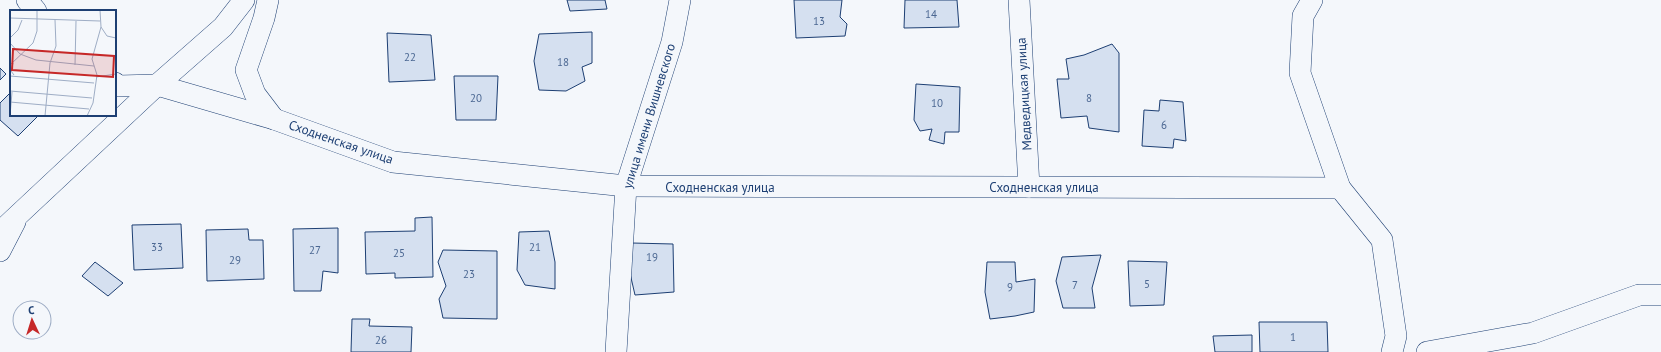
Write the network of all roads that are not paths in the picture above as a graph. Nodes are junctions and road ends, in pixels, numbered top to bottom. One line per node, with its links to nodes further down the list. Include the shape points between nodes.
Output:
1 (27, 0): 7 (street)
2 (244, 0): 9 (street, via 223,27)
3 (268, 0): 10 (street, via 246,70 255,94)
4 (680, 0): 11 (street, улица имени Вишневского, via 672,42)
5 (1019, 0): 12 (street, Медведицкая улица)
6 (1312, 0): 13 (street, via 1303,16 1300,74)
7 (35, 10)
8 (116, 84): 9 (street, Сходненская улица)
9 (157, 85): 10 (street, Сходненская улица); 14 (street)
10 (274, 119): 11 (street, Сходненская улица, via 393,162)
11 (626, 186): 12 (street, Сходненская улица); 18 (street, улица имени Вишневского)
12 (1029, 187): 13 (street, Сходненская улица)
13 (1340, 188): 19 (street, via 1382,240 1396,336)
14 (18, 216): 15 (street); 16 (street)
15 (0, 232)
16 (0, 251)
17 (1661, 294): 20 (street, via 1639,295 1533,333)
18 (616, 352)
19 (1392, 352)
20 (1427, 352)

